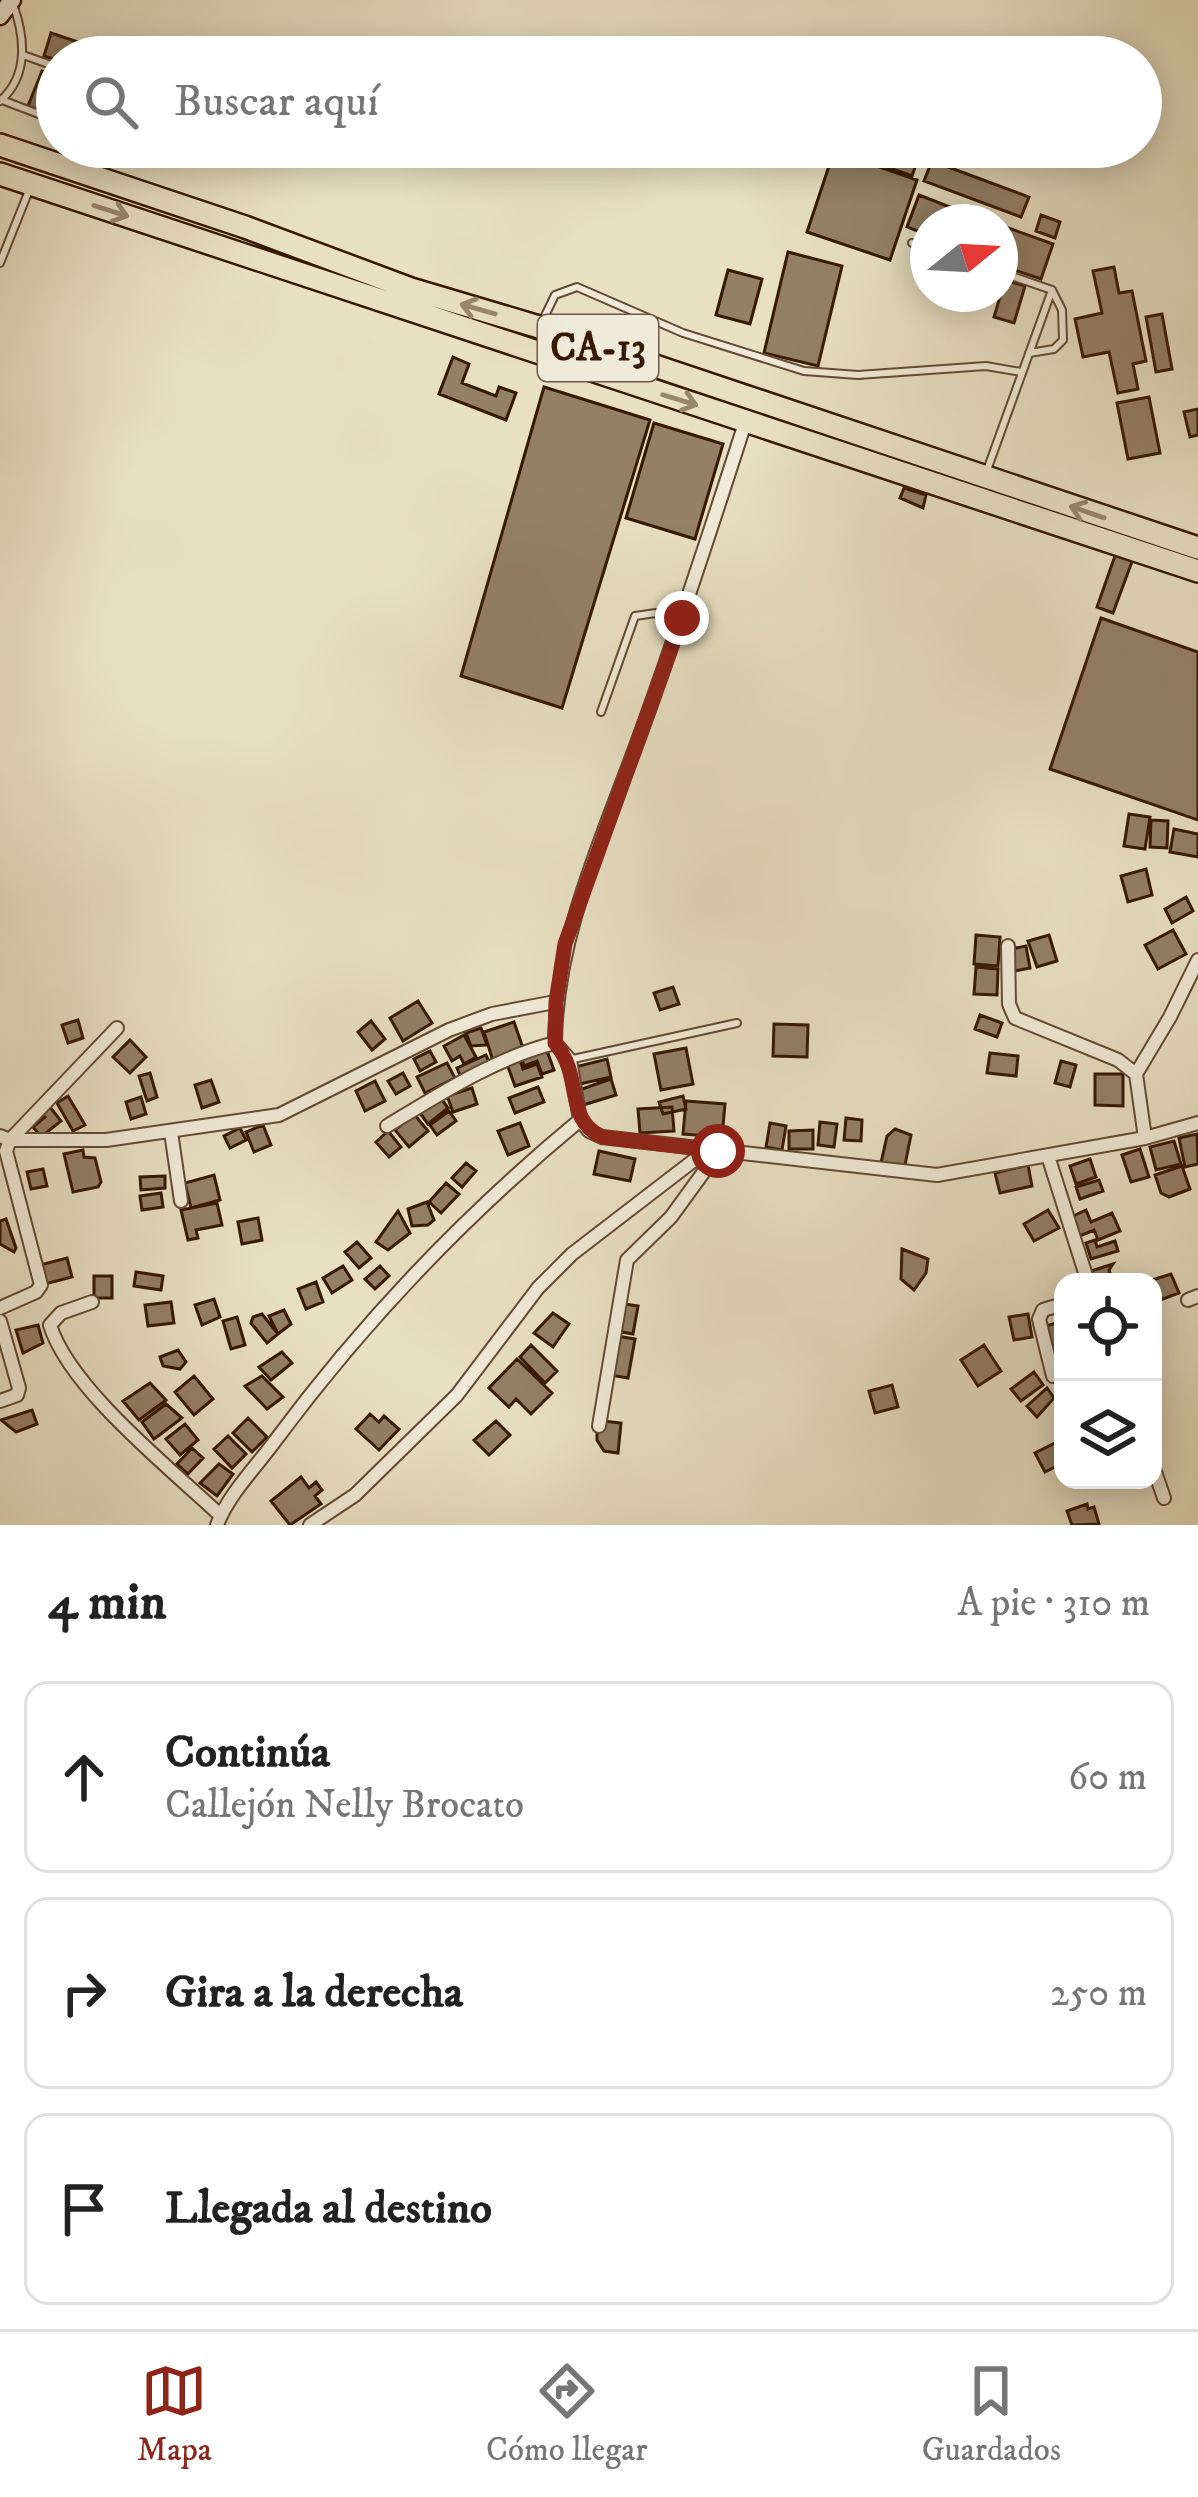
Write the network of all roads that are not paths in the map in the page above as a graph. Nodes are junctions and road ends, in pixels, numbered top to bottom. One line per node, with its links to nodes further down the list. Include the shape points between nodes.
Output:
1 (12, 0): 2 (main road); 3 (lane)
2 (0, 16)
3 (23, 55): 4 (lane); 5 (lane)
4 (36, 60)
5 (1, 100): 6 (lane)
6 (36, 113)
7 (0, 145): 8 (highway, CA-13)
8 (36, 157)
9 (72, 168): 11 (highway, CA-13)
10 (83, 168): 11 (lane)
11 (84, 172): 18 (highway, CA-13, one-way to 11)
12 (0, 174): 13 (highway, CA-13)
13 (31, 185): 14 (lane); 21 (highway, CA-13, one-way to 21)
14 (2, 250): 15 (lane)
15 (0, 262)
16 (1018, 278): 17 (lane)
17 (1052, 290): 19 (lane); 19 (lane, via 1063,340)
18 (539, 327): 20 (lane, via 555,296 577,287 683,333 804,371); 21 (highway, CA-13)
19 (1029, 353): 20 (lane)
20 (1021, 372): 22 (lane)
21 (750, 410): 22 (highway, CA-13); 24 (highway, CA-13); 26 (street)
22 (985, 476): 24 (highway, CA-13, one-way to 22)
23 (1198, 548): 24 (highway, CA-13)
24 (1167, 550): 25 (highway, CA-13)
25 (1198, 571)
26 (682, 618): 27 (lane, via 635,616); 30 (street, via 565,944)
27 (601, 712)
28 (1008, 946): 35 (street, via 1015,1018)
29 (1198, 959): 35 (street)
30 (556, 1002): 33 (street); 39 (street, via 449,1030 279,1115)
31 (737, 1023): 34 (lane)
32 (118, 1028): 41 (street)
33 (555, 1043): 34 (street); 38 (street, via 447,1089)
34 (570, 1060): 36 (street)
35 (1136, 1074): 40 (street)
36 (580, 1120): 42 (street, via 602,1137); 55 (street, via 378,1312)
37 (1198, 1123): 40 (street)
38 (387, 1126)
39 (171, 1132): 41 (street); 44 (street)
40 (1145, 1138): 43 (street)
41 (4, 1145): 48 (street, via 41,1285)
42 (712, 1151): 43 (street, via 937,1175); 52 (street, via 671,1217 627,1260); 56 (street, via 572,1254 457,1395 355,1495)
43 (1048, 1156): 45 (street)
44 (181, 1202)
45 (1085, 1273)
46 (92, 1302): 55 (street, via 50,1325 67,1364)
47 (1054, 1307): 50 (street, via 1039,1319)
48 (0, 1309)
49 (0, 1321): 51 (street, via 19,1388)
50 (1053, 1376)
51 (0, 1401)
52 (599, 1426)
53 (1161, 1489): 54 (street)
54 (1164, 1498)
55 (219, 1520)
56 (310, 1525)

